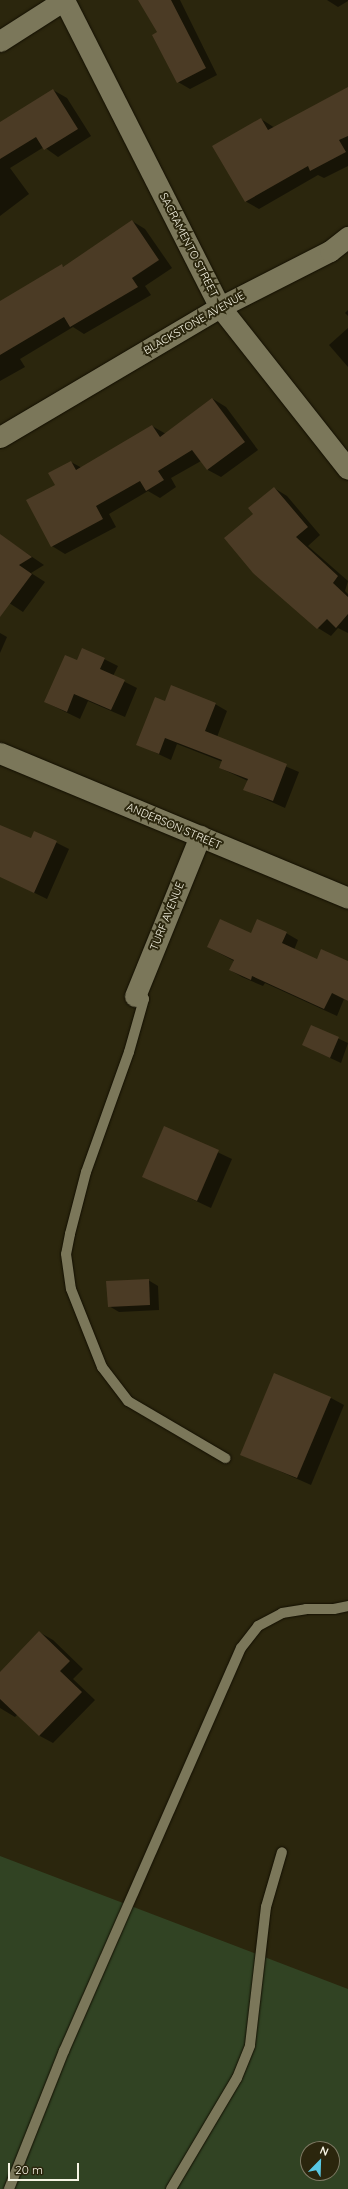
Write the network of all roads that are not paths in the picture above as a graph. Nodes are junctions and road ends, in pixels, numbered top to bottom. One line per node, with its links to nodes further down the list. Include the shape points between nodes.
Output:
1 (64, 0): 2 (street); 4 (street, SACRAMENTO STREET)
2 (0, 41)
3 (348, 236): 4 (street, BLACKSTONE AVENUE, via 330,251)
4 (220, 307): 5 (street, BLACKSTONE AVENUE); 6 (street, SACRAMENTO STREET)
5 (0, 437)
6 (348, 469)
7 (0, 753): 8 (street, ANDERSON STREET)
8 (200, 836): 9 (street, ANDERSON STREET); 10 (street, TURF AVENUE)
9 (348, 898)
10 (137, 992): 11 (lane, via 144,999 131,1045 86,1172 70,1234 66,1254 71,1289 102,1367 128,1401)
11 (225, 1458)
12 (348, 1606): 14 (lane, via 282,1612 258,1626 241,1648 64,2051)
13 (282, 1852): 15 (lane, via 266,1908 250,2045 237,2078)
14 (9, 2189)
15 (171, 2189)

